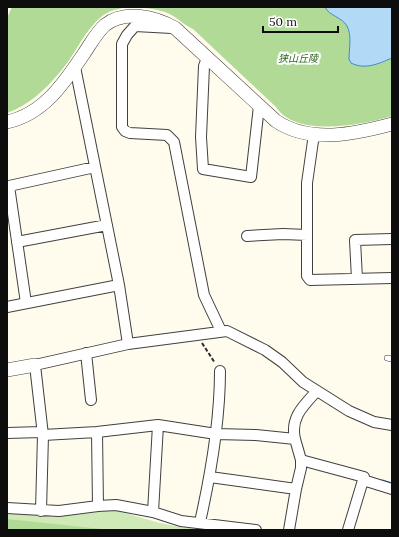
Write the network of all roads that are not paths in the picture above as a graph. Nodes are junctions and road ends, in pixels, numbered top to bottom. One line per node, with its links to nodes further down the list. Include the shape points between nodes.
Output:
1 (175, 28): 2 (street); 3 (street, via 149,18 117,18 102,29); 19 (street, via 135,26 126,35 122,44 122,127 130,133 167,135 174,142 204,295)
2 (207, 58): 4 (street); 4 (street, via 204,66 201,137 203,169 251,177)
3 (75, 68): 5 (street, via 44,104 29,114); 8 (street)
4 (259, 106): 7 (street, via 283,126 301,133)
5 (7, 122)
6 (392, 124): 7 (street, via 360,132)
7 (314, 134): 11 (street, via 307,183)
8 (95, 167): 9 (street); 13 (street, via 9,186)
9 (107, 225): 13 (street); 16 (street)
10 (246, 236): 11 (street)
11 (306, 236): 15 (street, via 307,276 310,280)
12 (392, 239): 15 (street, via 355,240)
13 (16, 242): 17 (street)
14 (392, 278): 15 (street)
15 (357, 279)
16 (119, 285): 17 (street); 20 (street)
17 (26, 303): 18 (street)
18 (7, 307)
19 (221, 331): 20 (street); 25 (street, via 233,333 265,350)
20 (128, 344): 21 (street)
21 (86, 353): 22 (street); 26 (street)
22 (35, 365): 23 (street); 31 (street)
23 (7, 370)
24 (220, 371): 32 (street)
25 (316, 392): 28 (street, via 374,422); 33 (street, via 298,413 293,431)
26 (91, 400)
27 (158, 425): 29 (street); 32 (street); 42 (street)
28 (392, 425)
29 (97, 432): 31 (street); 39 (street)
30 (7, 433): 31 (street)
31 (42, 433): 41 (street)
32 (216, 434): 33 (street); 35 (street)
33 (295, 439): 34 (street)
34 (301, 460): 36 (street, via 364,477); 37 (street)
35 (210, 477): 37 (street); 43 (street)
36 (363, 480): 38 (street); 46 (street)
37 (296, 489): 45 (street)
38 (392, 489)
39 (98, 506): 41 (street); 42 (street, via 116,504)
40 (7, 508): 41 (street)
41 (41, 511)
42 (153, 512): 43 (street, via 181,521)
43 (200, 522): 44 (street)
44 (256, 530)
45 (289, 530)
46 (348, 530)

